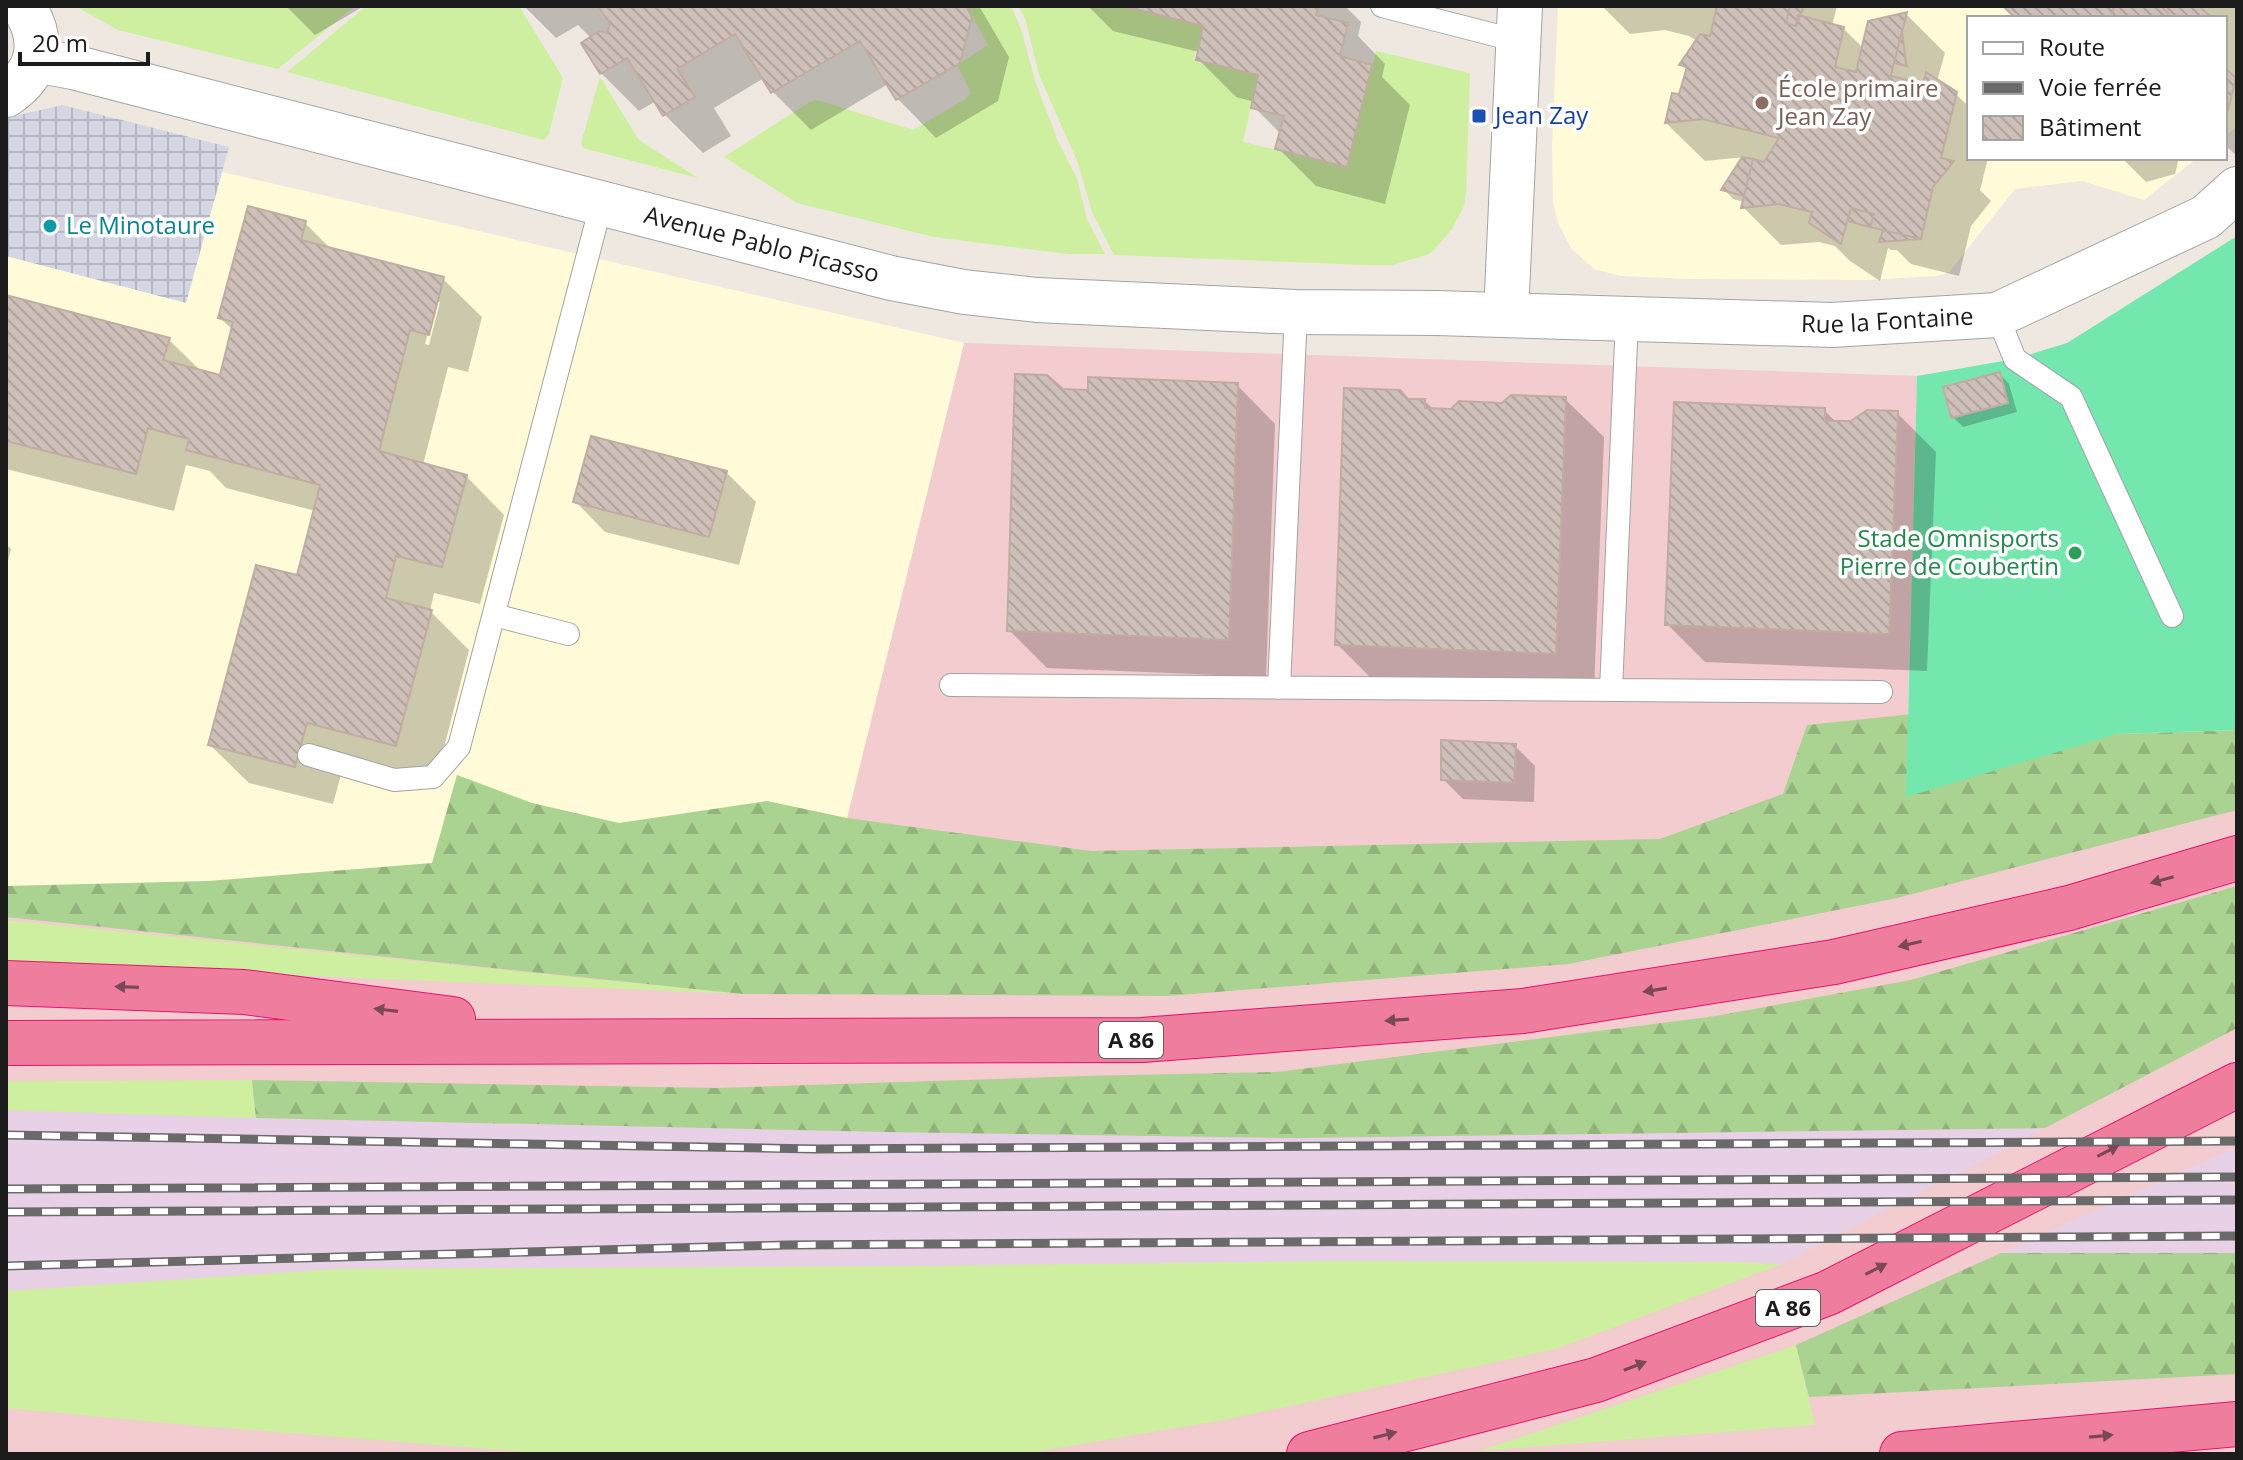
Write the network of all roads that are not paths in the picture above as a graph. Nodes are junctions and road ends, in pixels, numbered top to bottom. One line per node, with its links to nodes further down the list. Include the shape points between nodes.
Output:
1 (23, 6): 4 (street, via 37,40)
2 (1382, 6): 3 (lane)
3 (1519, 24): 9 (street)
4 (35, 60): 5 (street, via 28,75); 7 (street, Avenue Pablo Picasso)
5 (6, 95)
6 (2237, 189): 10 (street, Rue la Fontaine, via 2206,217)
7 (601, 205): 8 (street, Avenue Pablo Picasso, via 964,292); 12 (lane)
8 (1296, 312): 9 (street, Avenue Pablo Picasso); 16 (lane)
9 (1506, 315): 11 (street, Rue la Fontaine)
10 (1997, 315): 11 (street, Rue la Fontaine, via 1832,325); 13 (lane, via 2015,359 2071,397)
11 (1627, 319): 17 (lane)
12 (494, 615): 14 (lane); 19 (lane, via 459,747 433,777 394,780)
13 (2172, 616)
14 (568, 634)
15 (951, 685): 16 (lane)
16 (1279, 688): 17 (lane)
17 (1611, 690): 18 (lane)
18 (1881, 692)
19 (309, 755)
20 (2237, 858): 22 (highway, A 86, one-way to 22, via 2069,908 1834,962 1523,1011 1142,1040)
21 (6, 983): 22 (highway, one-way to 21, via 244,992)
22 (630, 1042): 23 (highway, A 86)
23 (6, 1043)
24 (2237, 1085): 26 (highway, A 86, one-way to 24, via 1596,1380 1828,1293)
25 (2237, 1424): 27 (highway, one-way to 25)
26 (1309, 1454)
27 (1902, 1454)

